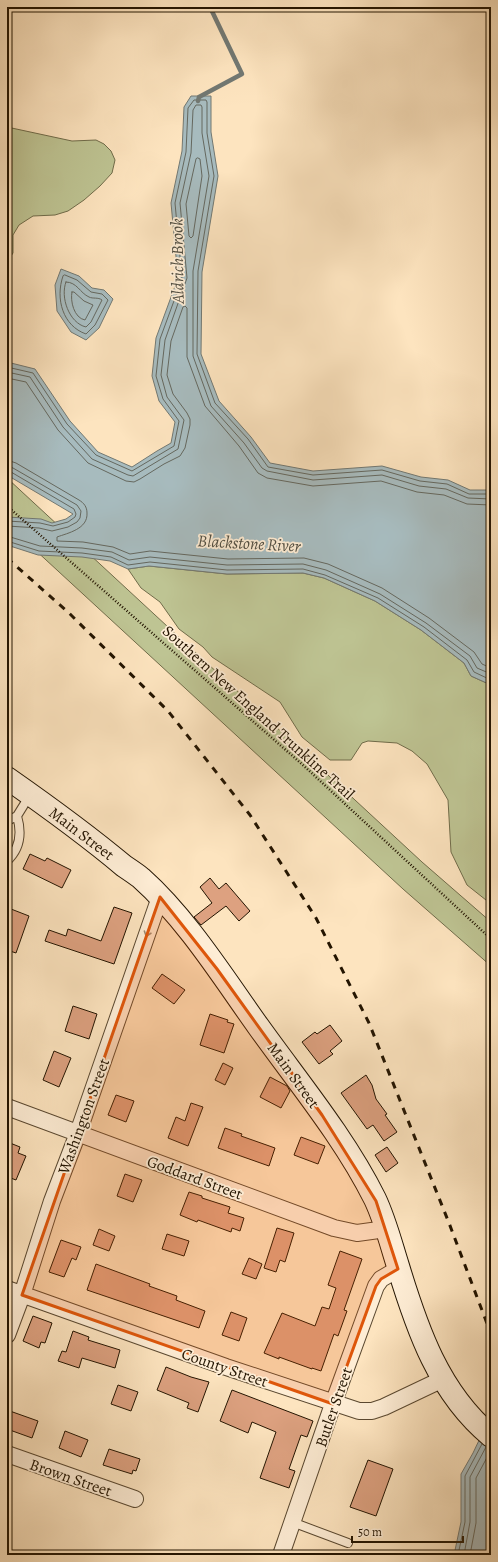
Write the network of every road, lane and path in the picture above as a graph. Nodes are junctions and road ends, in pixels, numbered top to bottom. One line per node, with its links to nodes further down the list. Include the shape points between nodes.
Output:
1 (7, 506): 8 (path, Southern New England Trunkline Trail, via 304,766)
2 (7, 778): 3 (main road, Main Street)
3 (30, 794): 4 (lane); 7 (main road, Main Street, via 77,827 141,878)
4 (17, 816): 5 (lane); 6 (lane, via 21,828 18,846)
5 (7, 820)
6 (7, 861)
7 (160, 897): 10 (street, Washington Street, one-way to 10); 11 (main road, Main Street, via 195,939 350,1156 376,1201)
8 (491, 940)
9 (7, 1107): 10 (street, Goddard Street)
10 (78, 1133): 11 (street, Goddard Street, via 334,1228 357,1233); 14 (street, Washington Street, via 52,1201)
11 (386, 1229): 12 (main road, Main Street)
12 (398, 1269): 16 (main road, Main Street, via 424,1344); 17 (street, Butler Street, via 381,1279 376,1286)
13 (7, 1289): 14 (street, County Street)
14 (22, 1295): 15 (street, Washington Street); 17 (street, County Street)
15 (7, 1335)
16 (446, 1384): 17 (street, County Street, via 372,1411 359,1411); 18 (main road, Main Street)
17 (333, 1404): 21 (street, Butler Street)
18 (491, 1436)
19 (7, 1454): 20 (street, Brown Street)
20 (135, 1499)
21 (292, 1522): 22 (lane); 23 (street, Butler Street)
22 (348, 1543)
23 (281, 1555)

